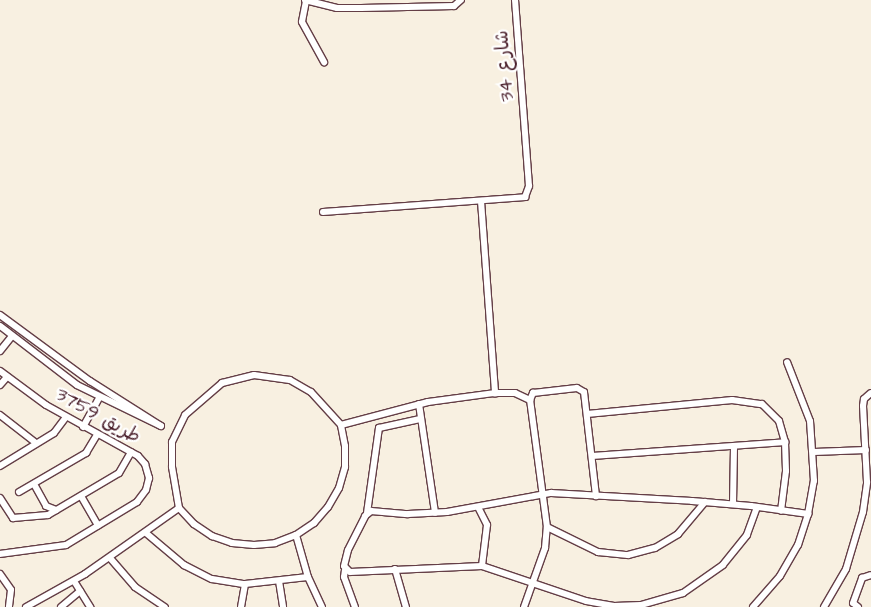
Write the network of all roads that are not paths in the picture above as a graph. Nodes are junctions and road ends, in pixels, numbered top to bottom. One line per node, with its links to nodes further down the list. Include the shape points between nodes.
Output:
1 (306, 0): 6 (street, via 337,8); 7 (street, via 302,22)
2 (360, 0): 6 (street)
3 (515, 0): 8 (street, شارع 34, via 528,193 521,198)
4 (410, 2): 5 (street); 6 (street)
5 (460, 2)
6 (361, 8)
7 (324, 62)
8 (481, 201): 9 (street); 18 (street)
9 (323, 212)
10 (0, 315): 20 (street, via 90,381 161,426)
11 (0, 326): 12 (street)
12 (12, 336): 13 (street); 20 (street, via 62,375)
13 (0, 350)
14 (787, 362): 35 (street, via 806,405)
15 (0, 371): 16 (street, طريق 3759)
16 (7, 377): 17 (street); 25 (street, طريق 3759)
17 (0, 385)
18 (495, 393): 21 (street, via 515,393); 22 (street)
19 (871, 393): 33 (street, via 864,399 863,406)
20 (99, 398): 28 (street)
21 (530, 400): 23 (street, via 535,393 580,388 585,394); 40 (street)
22 (419, 404): 26 (street); 27 (street)
23 (587, 414): 30 (street, via 748,400 762,404 773,413); 36 (street)
24 (0, 415): 31 (street)
25 (66, 417): 28 (street, طريق 3759); 31 (street, via 56,431)
26 (420, 419): 52 (street, via 379,428); 53 (street)
27 (341, 425): 49 (street, via 311,392 290,380 254,375 222,383 185,415 172,442 172,468); 59 (street, via 345,468 339,488 324,512)
28 (83, 427): 29 (street, طريق 3759)
29 (97, 435): 34 (street, طريق 3759); 38 (street, via 86,453)
30 (784, 442): 32 (street); 51 (street, via 786,471)
31 (36, 443): 37 (street)
32 (734, 446): 36 (street); 45 (street)
33 (866, 450): 35 (street); 85 (street, via 866,489 856,542 846,569)
34 (131, 452): 41 (street, via 121,472); 56 (street, طريق 3759, via 146,467 146,490 137,502)
35 (814, 452): 54 (street)
36 (592, 456): 42 (street)
37 (0, 466)
38 (34, 484): 39 (street); 46 (street)
39 (19, 492)
40 (544, 493): 42 (street); 47 (street); 57 (street)
41 (81, 496): 50 (street); 56 (street)
42 (596, 496): 44 (street)
43 (1, 502): 55 (street, via 13,518)
44 (705, 502): 45 (street); 57 (street, via 678,534 655,548 628,555 598,552)
45 (733, 504): 48 (street)
46 (46, 506): 50 (street); 55 (street)
47 (478, 507): 53 (street); 62 (street, via 487,525)
48 (757, 507): 51 (street); 70 (street, via 747,535 722,565 683,593 641,605 614,606 586,601)
49 (179, 508): 58 (street); 59 (street, via 194,524 232,543 276,543)
50 (56, 510): 55 (street)
51 (782, 511): 54 (street)
52 (367, 513): 53 (street); 64 (street, via 348,550)
53 (435, 513)
54 (808, 514): 84 (street, via 787,566)
55 (43, 515)
56 (98, 525): 60 (street, طريق 3759, via 61,547)
57 (548, 527): 70 (street)
58 (146, 533): 61 (street); 71 (street, via 184,564 212,579)
59 (296, 535): 67 (street)
60 (0, 554)
61 (110, 558): 68 (street); 77 (street, via 135,587)
62 (482, 566): 63 (street); 70 (street)
63 (395, 569): 64 (street); 82 (street)
64 (345, 570): 81 (street, via 344,577)
65 (0, 574): 73 (street, via 11,590)
66 (871, 575): 86 (street, via 862,578 853,603)
67 (308, 577): 69 (street); 80 (street)
68 (74, 581): 72 (street); 74 (street)
69 (279, 581): 71 (street); 79 (street)
70 (534, 583): 83 (street)
71 (245, 584): 78 (street)
72 (80, 591): 75 (street); 76 (street)
73 (9, 607)
74 (26, 607)
75 (61, 607)
76 (90, 607)
77 (166, 607)
78 (240, 607)
79 (283, 607)
80 (322, 607)
81 (355, 607)
82 (406, 607)
83 (524, 607)
84 (753, 607)
85 (824, 607)
86 (856, 607)

